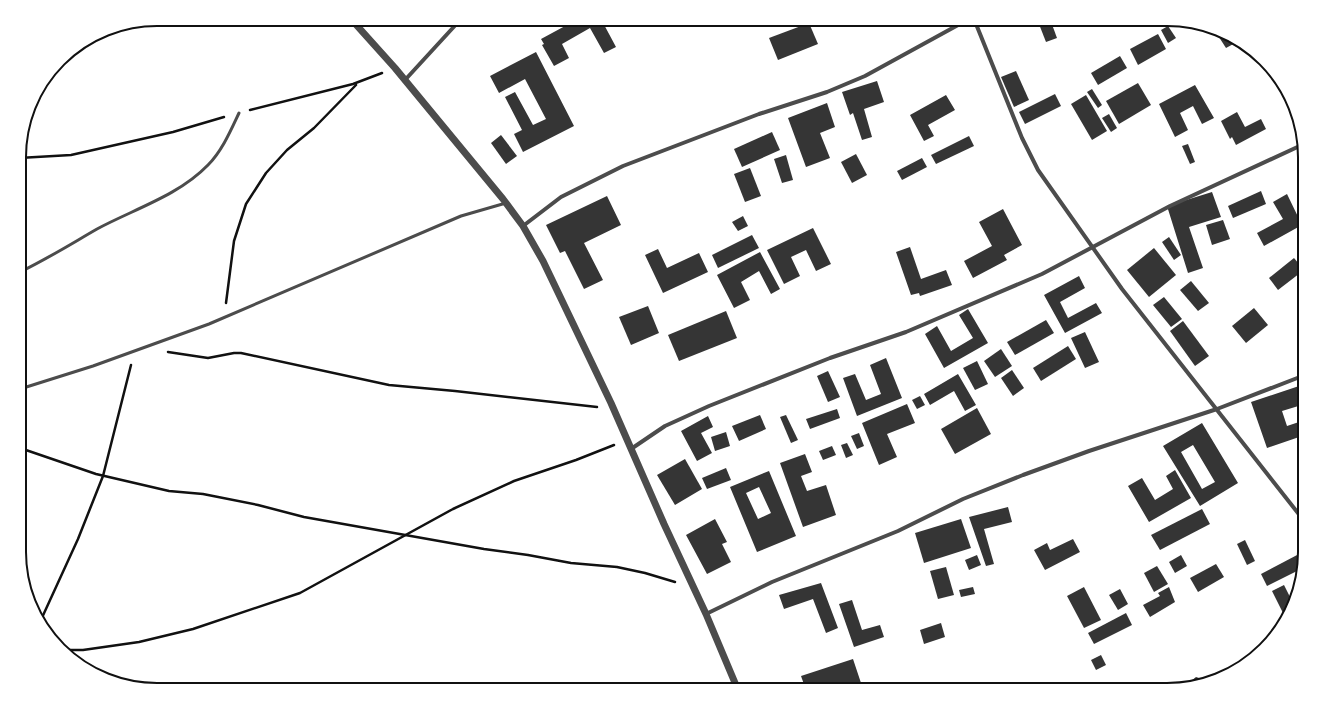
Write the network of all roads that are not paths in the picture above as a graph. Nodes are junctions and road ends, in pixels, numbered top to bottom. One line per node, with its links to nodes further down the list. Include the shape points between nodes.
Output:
1 (357, 26): 5 (street)
2 (455, 26): 5 (street)
3 (956, 26): 9 (street, via 865,76 827,92 759,114 623,166 561,197)
4 (977, 26): 10 (street, via 1022,138 1038,170)
5 (405, 80): 8 (street)
6 (239, 113): 11 (lane, via 219,151 198,175)
7 (1297, 147): 10 (street, via 1170,206)
8 (506, 203): 9 (street); 13 (lane, via 461,216 222,319)
9 (523, 226): 15 (street, via 543,260)
10 (1093, 246): 14 (street, via 1162,341); 15 (street, via 1042,274 968,307 709,406 665,426)
11 (26, 269)
12 (1298, 377): 14 (street)
13 (26, 388)
14 (1217, 409): 16 (street); 17 (street, via 1009,480 898,531 772,582)
15 (631, 449): 17 (street)
16 (1298, 513)
17 (706, 614): 18 (street)
18 (735, 683)

